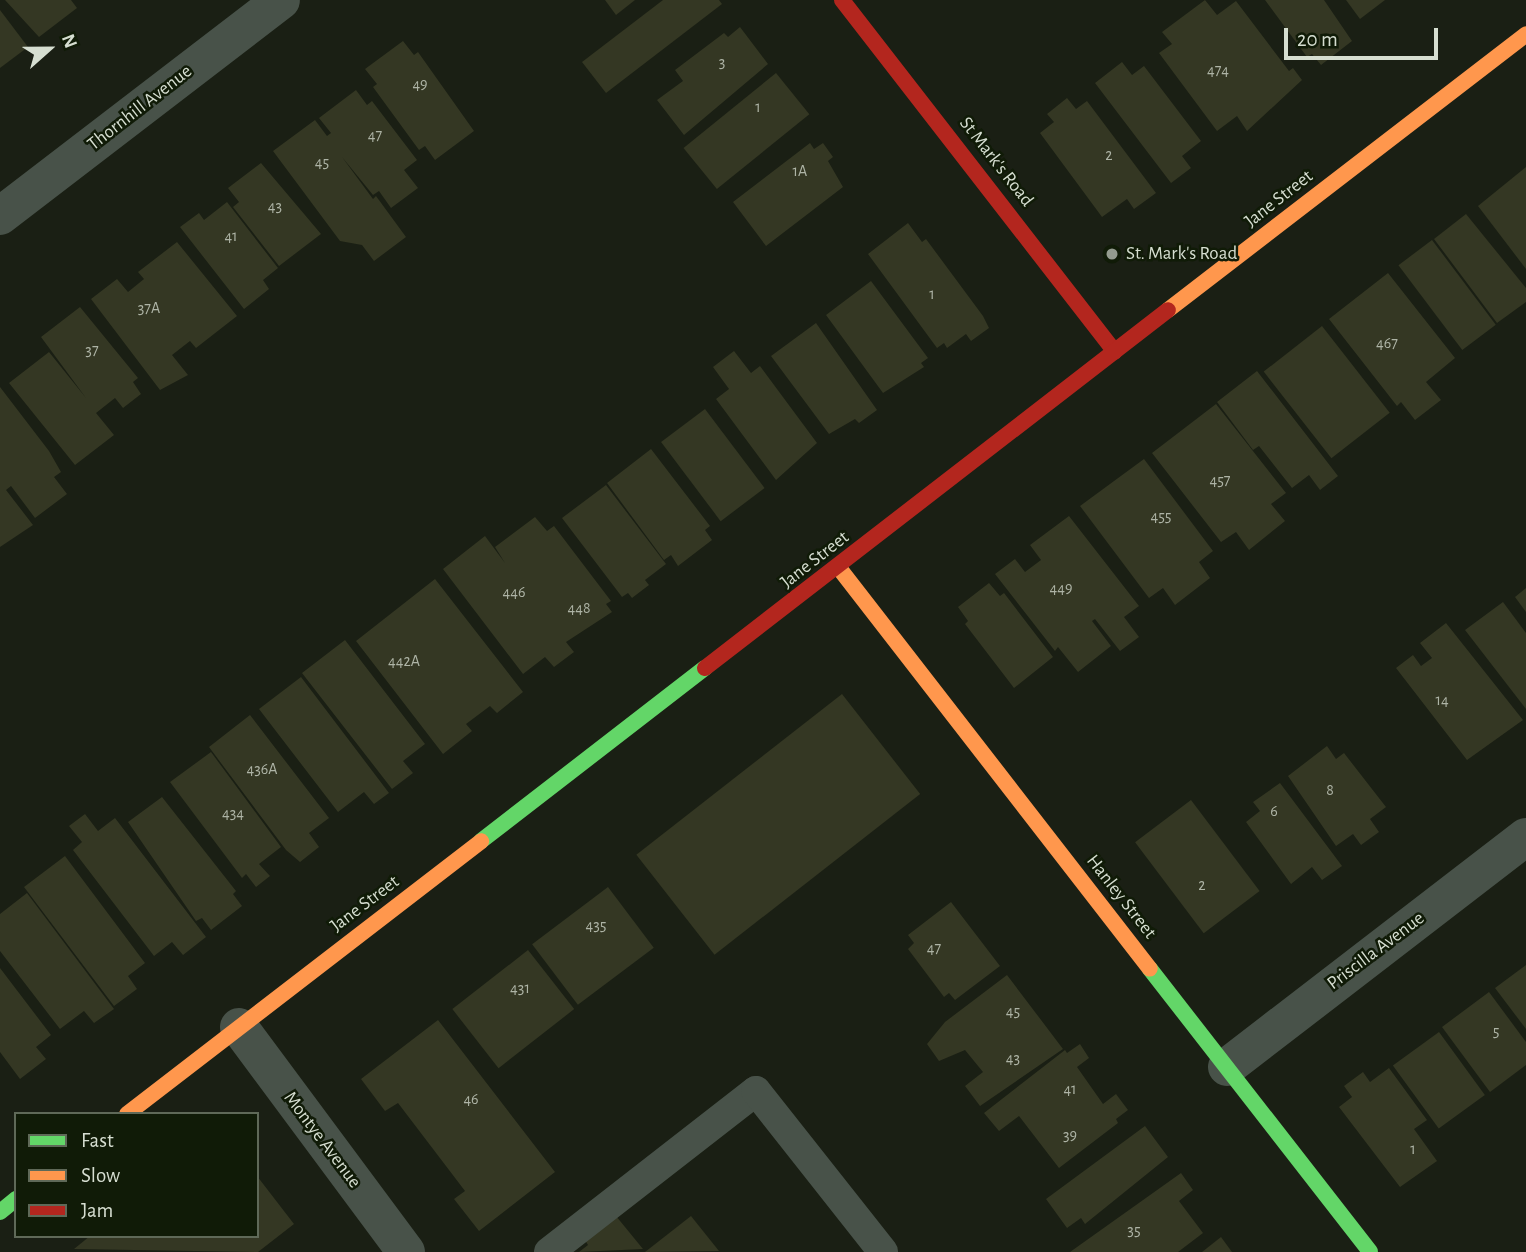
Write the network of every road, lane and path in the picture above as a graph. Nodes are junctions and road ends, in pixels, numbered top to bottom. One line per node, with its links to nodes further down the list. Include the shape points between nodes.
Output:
1 (281, 0): 4 (street, Thornhill Avenue)
2 (842, 0): 5 (main road, St Mark's Road)
3 (1526, 34): 5 (main road, Jane Street)
4 (0, 216)
5 (1115, 352): 6 (main road, Jane Street)
6 (839, 568): 8 (main road, Jane Street); 9 (main road, Hanley Street)
7 (1526, 836): 9 (street, Priscilla Avenue)
8 (239, 1027): 10 (main road, Jane Street); 13 (street, Montye Avenue)
9 (1227, 1067): 16 (main road, Hanley Street)
10 (130, 1112)
11 (14, 1201): 12 (main road)
12 (0, 1212)
13 (406, 1252)
14 (549, 1252): 15 (lane, via 756,1091)
15 (883, 1252)
16 (1370, 1252)

